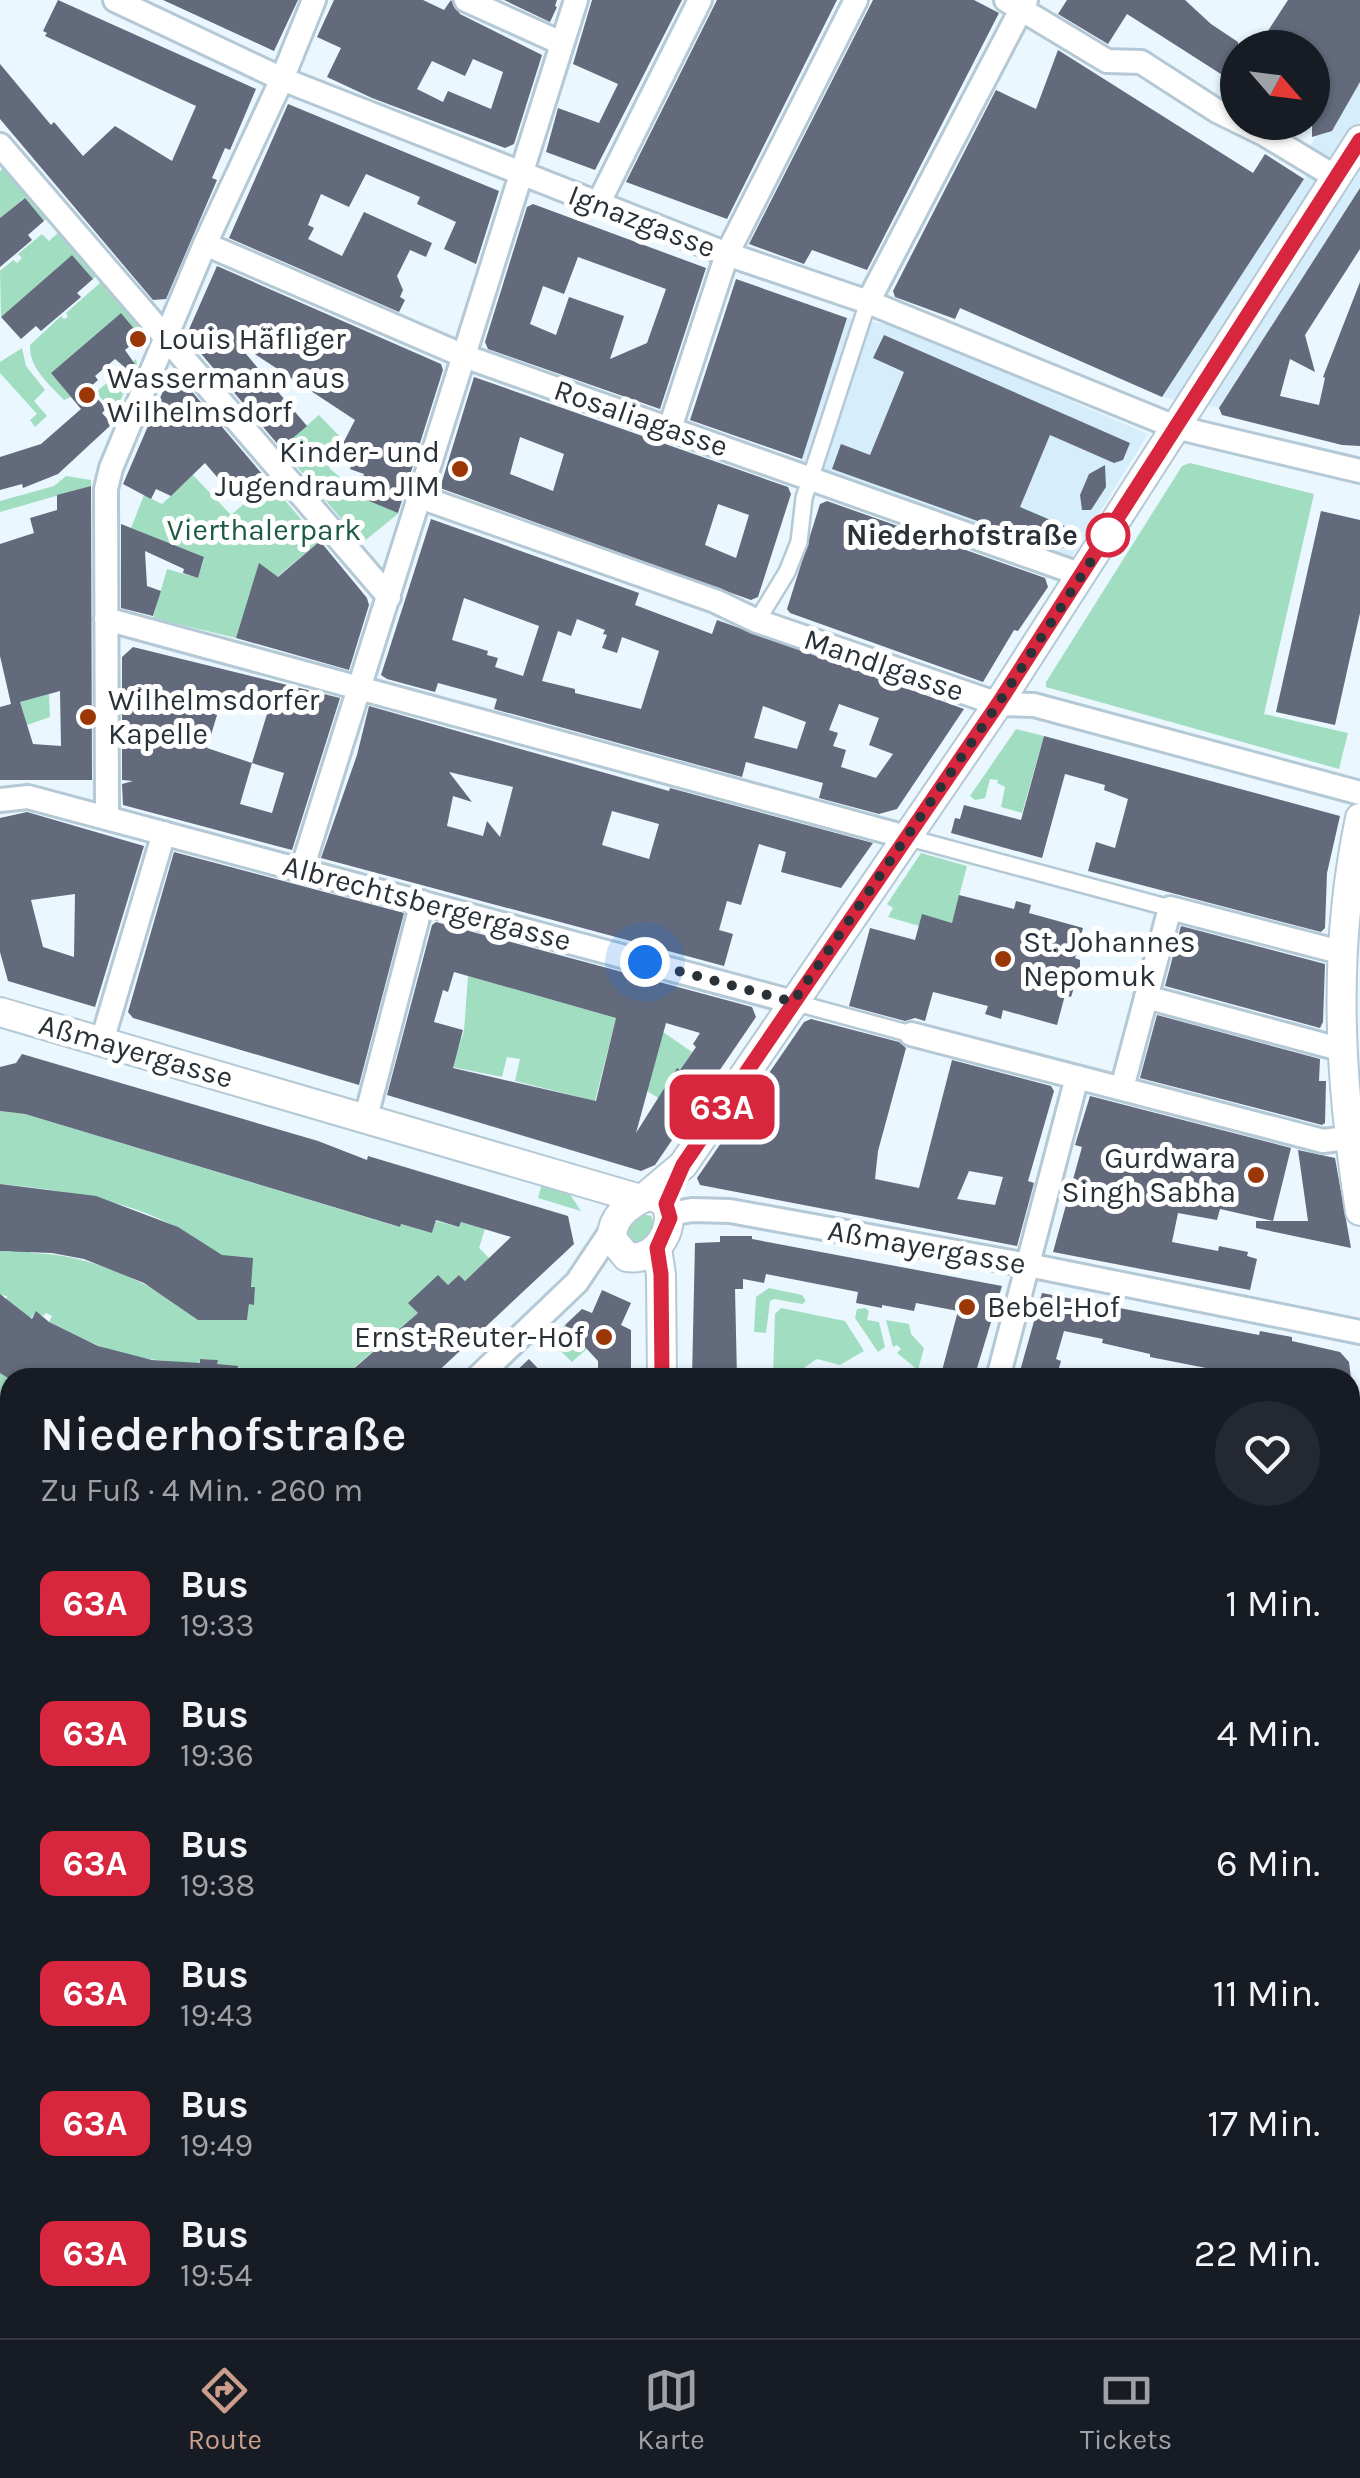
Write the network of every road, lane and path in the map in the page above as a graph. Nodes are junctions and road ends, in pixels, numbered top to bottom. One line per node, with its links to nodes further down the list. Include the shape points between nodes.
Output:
1 (114, 0): 9 (street, Ignazgasse)
2 (314, 0): 9 (street)
3 (466, 0): 8 (street)
4 (576, 0): 8 (street)
5 (700, 0): 14 (street)
6 (856, 0): 16 (street)
7 (1018, 2): 13 (street, via 1106,60 1141,62); 17 (street)
8 (562, 43): 12 (street)
9 (282, 79): 12 (street, Ignazgasse); 15 (street)
10 (1360, 140): 13 (street)
11 (0, 145): 18 (street)
12 (522, 176): 14 (street, Ignazgasse); 19 (street)
13 (1337, 178): 21 (street)
14 (599, 202): 16 (street, Ignazgasse)
15 (206, 244): 18 (street); 19 (street, Rosaliagasse)
16 (727, 254): 17 (street, Ignazgasse); 20 (street)
17 (868, 302): 21 (street, Ignazgasse); 23 (street)
18 (167, 339): 26 (street); 27 (street, via 106,488)
19 (464, 356): 20 (street, Rosaliagasse); 24 (street)
20 (670, 428): 23 (street, Rosaliagasse)
21 (1175, 428): 22 (street, Ignazgasse); 25 (street)
22 (1360, 471)
23 (811, 478): 25 (street, Rosaliagasse); 28 (street, via 800,542)
24 (420, 497): 26 (street); 28 (street, Mandlgasse)
25 (1082, 575): 30 (street)
26 (389, 597): 29 (street)
27 (106, 619): 29 (street); 33 (street)
28 (757, 621): 30 (street, Mandlgasse)
29 (360, 689): 36 (street); 37 (street)
30 (998, 704): 31 (street, Mandlgasse, via 1034,705); 36 (street)
31 (1360, 793)
32 (0, 800): 33 (street, Albrechtsbergergasse, via 28,796)
33 (107, 818): 35 (street, Albrechtsbergergasse)
34 (1360, 818): 38 (street)
35 (164, 833): 37 (street, Albrechtsbergergasse); 46 (street)
36 (906, 837): 40 (street); 43 (street)
37 (302, 870): 39 (street, Albrechtsbergergasse)
38 (1353, 884): 41 (street)
39 (422, 902): 43 (street, Albrechtsbergergasse); 50 (street)
40 (1170, 908): 41 (street); 42 (street)
41 (1340, 952): 47 (street)
42 (1146, 997): 47 (street); 49 (street)
43 (793, 1002): 45 (street, Albrechtsbergergasse); 53 (street)
44 (0, 1012): 46 (street, Aßmayergasse)
45 (911, 1034): 48 (street)
46 (102, 1041): 50 (street, Aßmayergasse)
47 (1343, 1050): 51 (street)
48 (1077, 1077): 49 (street); 57 (street)
49 (1122, 1088): 51 (street, via 1323,1142)
50 (366, 1117): 52 (street, Aßmayergasse)
51 (1352, 1129): 54 (street)
52 (559, 1173): 53 (street, Aßmayergasse); 55 (street, Aßmayergasse, via 583,1190)
53 (655, 1204): 55 (street); 56 (street); 57 (street, Aßmayergasse, via 730,1211)
54 (1360, 1211)
55 (612, 1227): 56 (street, Aßmayergasse, via 615,1246); 58 (street)
56 (640, 1254): 58 (street); 61 (street, Aßmayergasse, via 662,1300)
57 (1028, 1264): 59 (street, Aßmayergasse); 62 (street)
58 (577, 1282): 60 (street)
59 (1360, 1332)
60 (487, 1368)
61 (662, 1368)
62 (1001, 1368)

